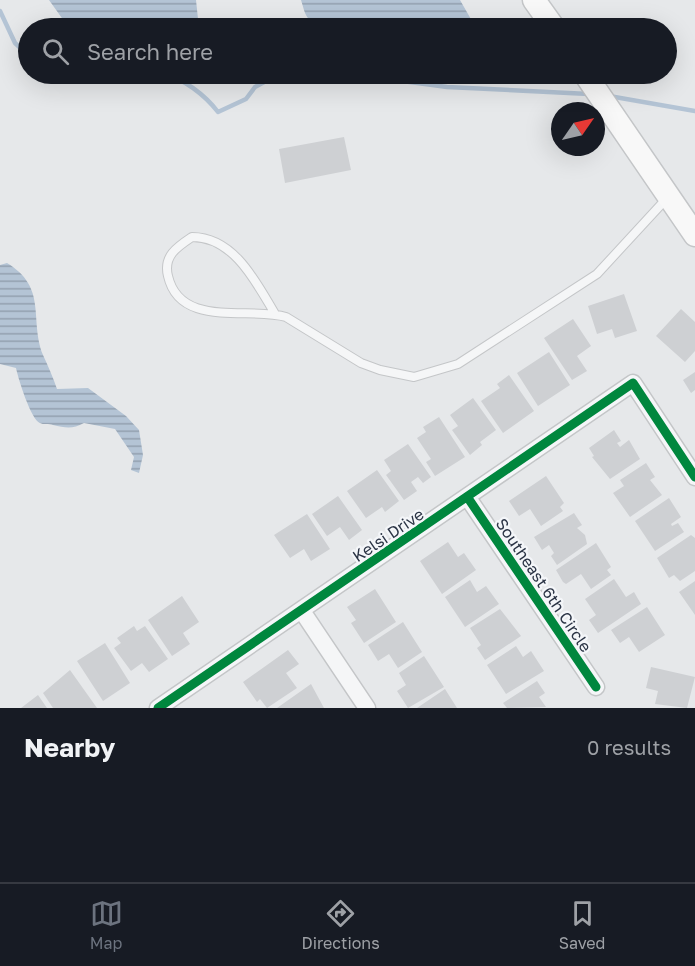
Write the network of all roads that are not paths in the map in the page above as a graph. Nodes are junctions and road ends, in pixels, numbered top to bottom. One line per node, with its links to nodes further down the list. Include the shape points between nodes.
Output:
1 (534, 0): 2 (main road)
2 (547, 18)
3 (592, 84): 4 (main road)
4 (669, 196): 5 (main road); 6 (lane, via 597,274 458,364 414,377 380,370)
5 (695, 235)
6 (275, 314): 6 (lane, via 200,309 183,302 170,287 165,267 168,258 192,237 215,239 240,260)
7 (695, 477): 8 (street, Kelsi Drive, via 633,383)
8 (468, 498): 9 (street, Kelsi Drive); 10 (street, Southeast 6th Circle)
9 (302, 611): 11 (street, Kelsi Drive); 12 (street)
10 (596, 687)
11 (158, 708)
12 (367, 708)

